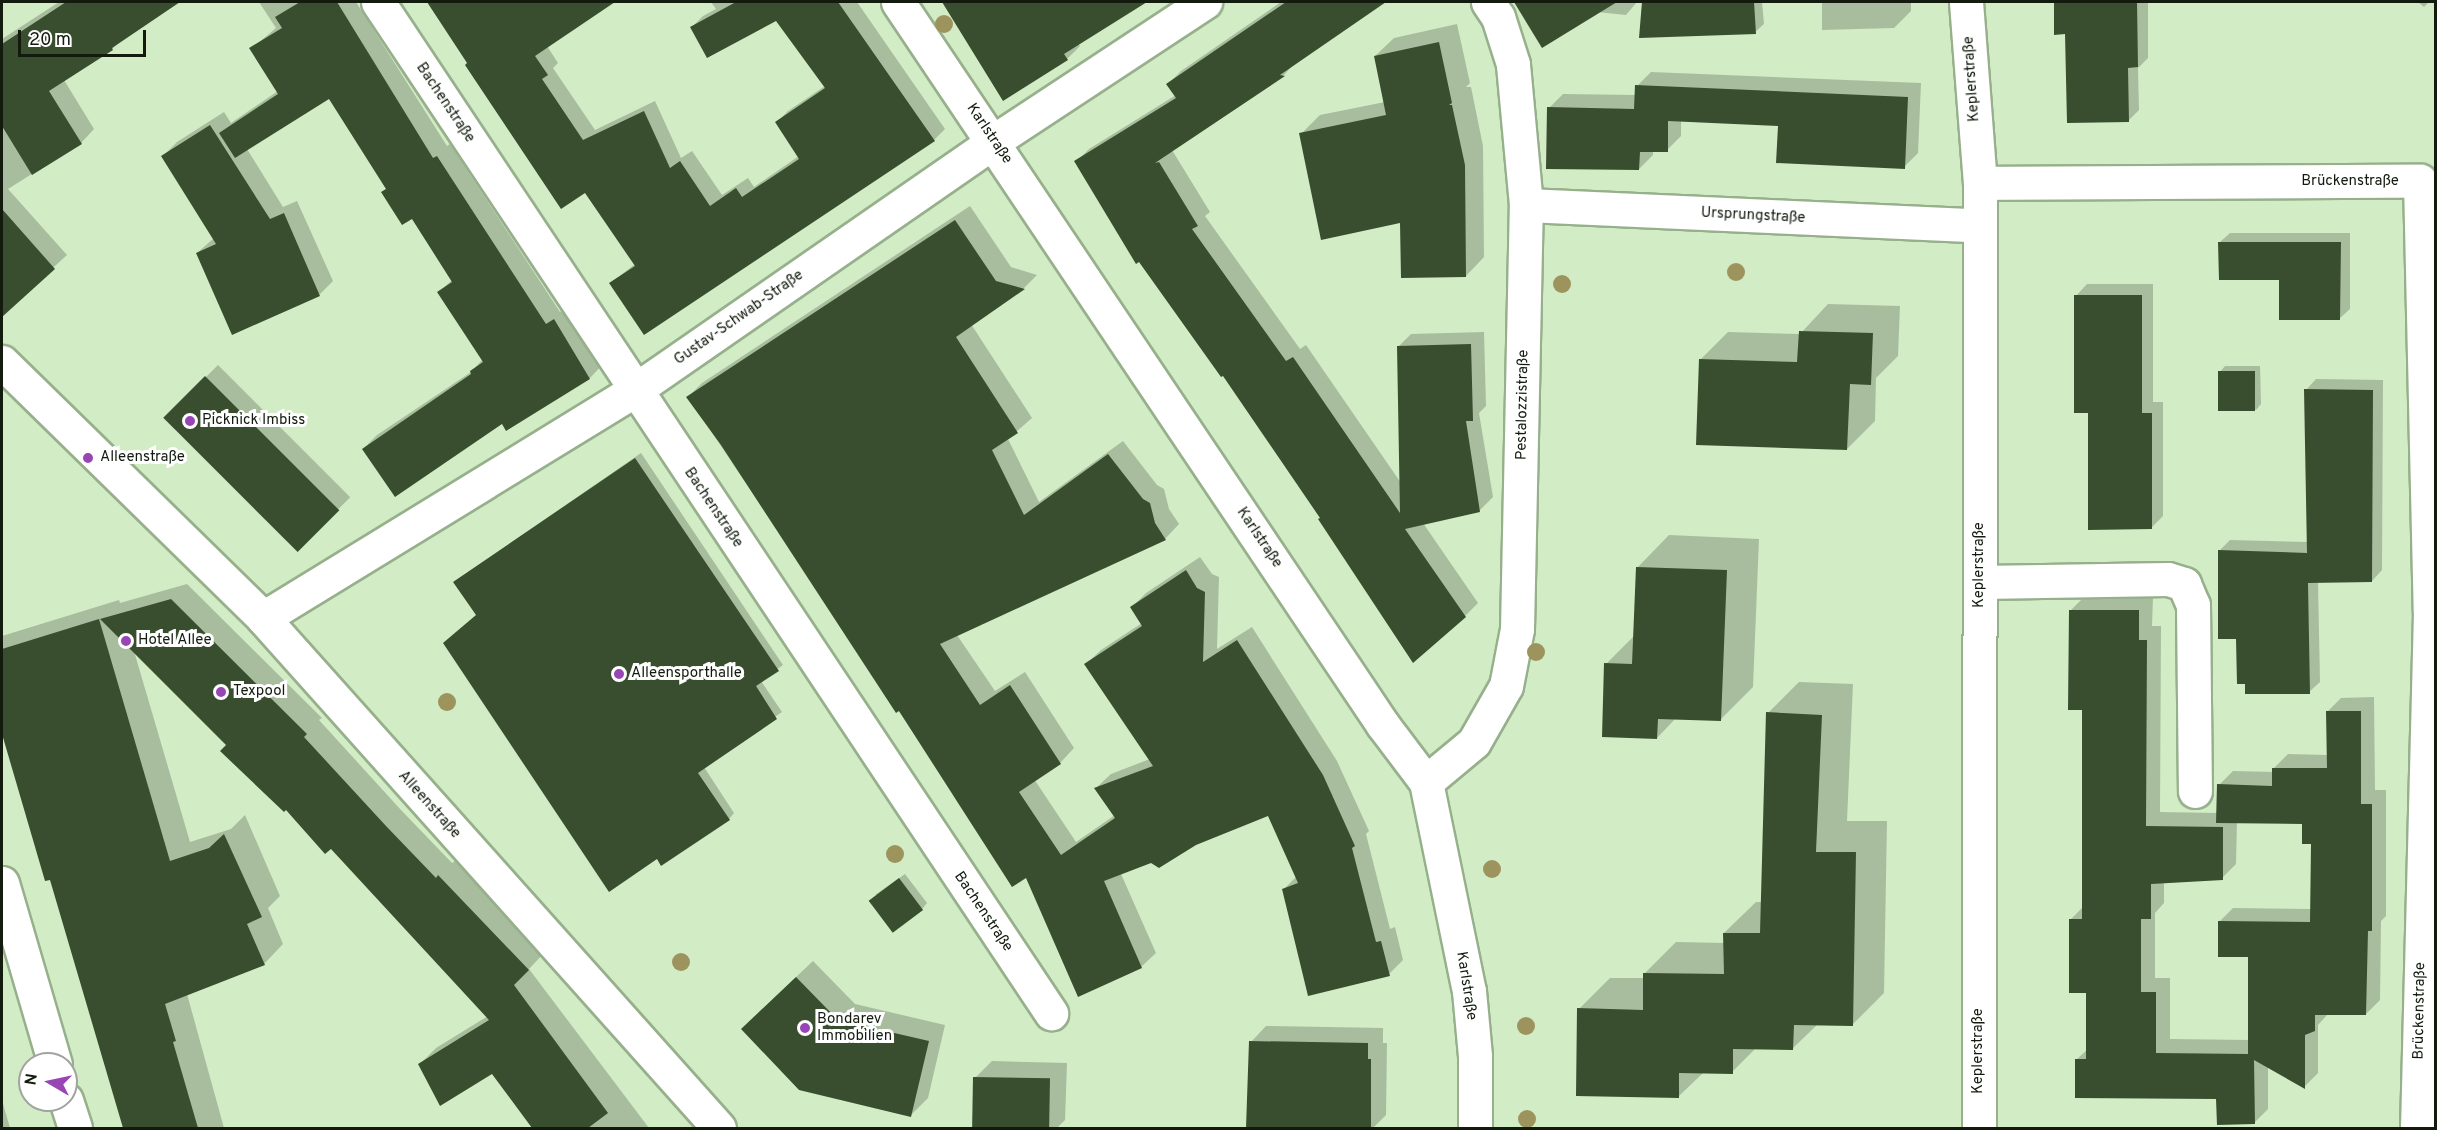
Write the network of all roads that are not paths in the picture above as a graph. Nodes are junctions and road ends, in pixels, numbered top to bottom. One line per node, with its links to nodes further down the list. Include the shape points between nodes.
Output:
1 (378, 2): 11 (street, Bachenstraße)
2 (898, 2): 6 (street, Karlstraße)
3 (1205, 2): 6 (street, Gustav-Schwab-Straße)
4 (1488, 2): 8 (street, Pestalozzistraße, via 1498,17 1513,64)
5 (1966, 2): 7 (street, Keplerstraße)
6 (994, 141): 11 (street, Gustav-Schwab-Straße); 15 (street, Karlstraße, via 1383,724)
7 (1980, 183): 9 (street, Keplerstraße); 13 (street, Brückenstraße, via 2420,181)
8 (1526, 206): 9 (street, Ursprungstraße); 15 (street, Pestalozzistraße, via 1517,629 1506,686 1474,742)
9 (1980, 226): 12 (street, Keplerstraße)
10 (2, 362): 14 (street, Alleenstraße)
11 (635, 390): 14 (street, Gustav-Schwab-Straße); 18 (street, Bachenstraße)
12 (1980, 582): 16 (street, via 2168,579 2184,584 2193,605); 24 (street, Keplerstraße)
13 (2433, 612): 25 (street, Brückenstraße)
14 (263, 618): 22 (street, Alleenstraße)
15 (1426, 782): 23 (street, Karlstraße, via 1469,991 1475,1056)
16 (2195, 791)
17 (2, 883): 19 (street)
18 (1051, 1013)
19 (52, 1052)
20 (70, 1112): 21 (street)
21 (75, 1128)
22 (719, 1128)
23 (1475, 1128)
24 (1979, 1128)
25 (2417, 1128)

